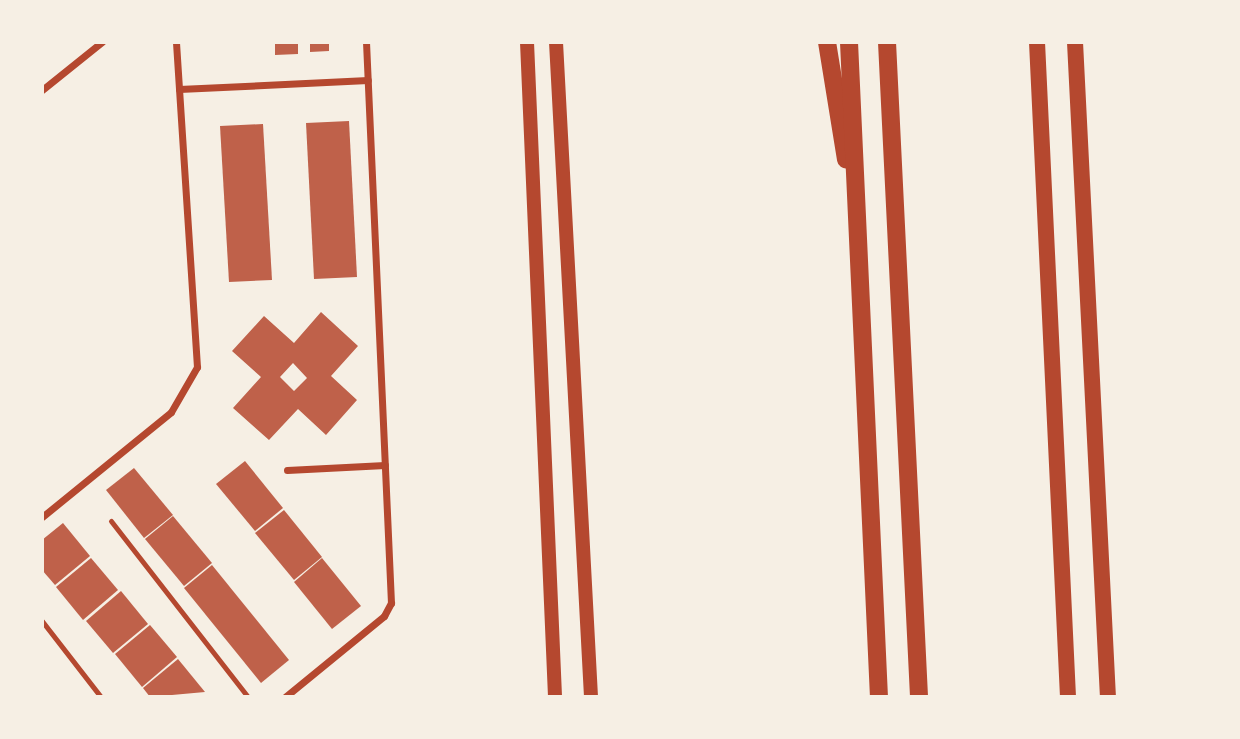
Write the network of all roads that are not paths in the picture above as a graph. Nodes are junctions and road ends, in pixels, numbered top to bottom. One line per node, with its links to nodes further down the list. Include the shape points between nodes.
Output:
1 (102, 42): 13 (street)
2 (176, 42): 12 (street)
3 (366, 42): 11 (street)
4 (527, 42): 23 (main road)
5 (556, 42): 24 (main road)
6 (827, 42): 14 (highway)
7 (849, 42): 14 (highway)
8 (887, 42): 26 (highway)
9 (1037, 42): 27 (highway)
10 (1075, 42): 28 (highway)
11 (368, 80): 12 (street); 15 (street)
12 (179, 89): 17 (street, via 197,367 171,412)
13 (42, 90)
14 (856, 209): 25 (highway)
15 (385, 466): 16 (street); 22 (street, via 391,603 384,616)
16 (287, 470)
17 (42, 517)
18 (111, 521): 21 (lane)
19 (42, 621): 20 (lane)
20 (101, 697)
21 (248, 697)
22 (285, 697)
23 (555, 697)
24 (591, 697)
25 (879, 697)
26 (919, 697)
27 (1068, 697)
28 (1108, 697)

